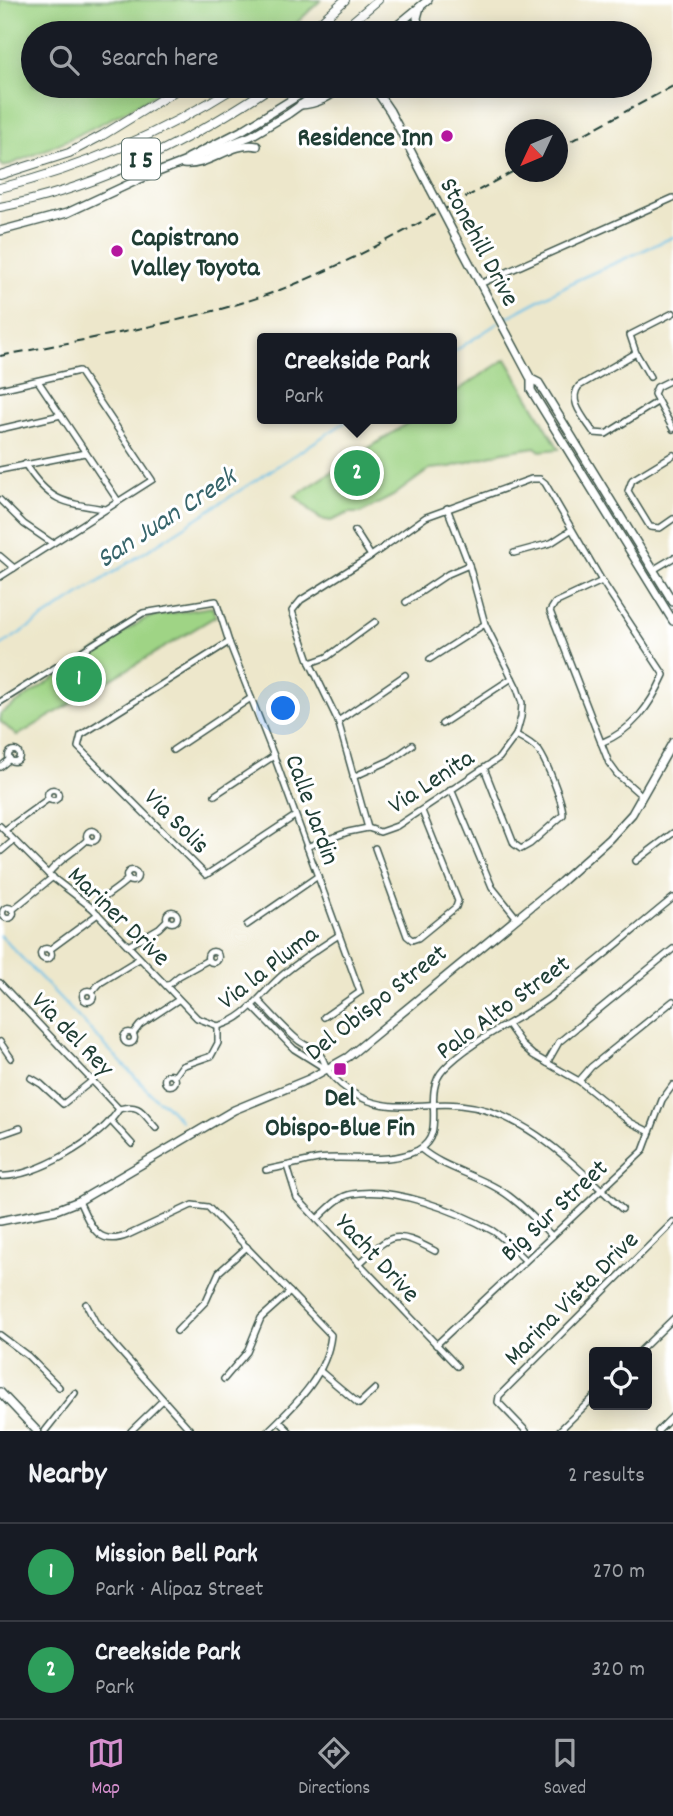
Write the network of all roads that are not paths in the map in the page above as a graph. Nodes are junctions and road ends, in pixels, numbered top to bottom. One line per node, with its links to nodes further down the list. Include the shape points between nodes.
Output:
1 (345, 0): 5 (highway)
2 (377, 0): 6 (highway)
3 (428, 0): 4 (main road)
4 (420, 7): 7 (main road); 8 (main road)
5 (323, 21)
6 (352, 21)
7 (403, 21)
8 (418, 21)
9 (164, 98): 21 (highway, via 69,153)
10 (216, 98): 22 (highway, I 5, via 127,146)
11 (253, 98): 24 (highway, I 5, via 138,161 84,183)
12 (301, 98): 16 (main road)
13 (306, 98): 16 (main road)
14 (325, 98): 16 (main road)
15 (381, 98): 26 (main road, Stonehill Drive, bridge)
16 (295, 104): 17 (main road); 19 (main road)
17 (251, 136): 19 (main road, via 236,136); 20 (main road)
18 (257, 146): 20 (main road, via 244,146 199,164)
19 (192, 155): 20 (main road)
20 (179, 164): 25 (main road, via 67,213)
21 (0, 175)
22 (0, 188)
23 (673, 198): 26 (street)
24 (0, 207)
25 (0, 231)
26 (480, 284): 30 (main road, Stonehill Drive)
27 (673, 313): 28 (street, via 632,332 629,336)
28 (636, 354): 29 (street); 34 (street, via 579,386 574,401 594,433 606,434)
29 (650, 377)
30 (531, 379): 55 (main road, Stonehill Drive, via 531,390); 57 (main road, Stonehill Drive, via 539,383)
31 (673, 379): 34 (street, via 654,390)
32 (38, 381): 33 (street); 35 (street); 43 (street, via 79,371 152,480)
33 (0, 389)
34 (657, 402): 37 (street)
35 (61, 415): 36 (street); 38 (street)
36 (0, 429)
37 (673, 429)
38 (85, 453): 40 (street); 43 (street)
39 (673, 455): 46 (street, via 632,480 628,491 650,527 660,528)
40 (25, 464): 41 (street); 45 (street, via 39,486 56,498)
41 (0, 470)
42 (0, 500): 49 (street, via 24,524)
43 (118, 501): 45 (street)
44 (447, 508): 47 (street, via 540,479); 52 (street, via 426,517); 54 (street)
45 (106, 509): 49 (street)
46 (673, 519)
47 (571, 530): 50 (street, via 551,543); 59 (street)
48 (355, 531): 52 (street)
49 (52, 542): 56 (street)
50 (514, 553)
51 (0, 556): 56 (street)
52 (371, 556): 67 (street, via 300,600 292,611)
53 (673, 558): 57 (street)
54 (469, 565): 60 (street); 64 (street)
55 (638, 565): 57 (main road); 62 (main road, Stonehill Drive)
56 (14, 568): 58 (street)
57 (653, 570): 61 (main road, Stonehill Drive)
58 (0, 577)
59 (602, 581): 76 (street, via 555,603 550,611); 76 (street, via 664,675 632,726)
60 (406, 602)
61 (673, 602)
62 (673, 621)
63 (375, 622): 67 (street, via 327,657)
64 (485, 624): 66 (street); 69 (street)
65 (229, 642): 70 (street, Calle Jardin); 71 (street, Calle Jardin, via 216,601 143,613); 89 (street, Via Solis, via 81,735 78,747 206,875)
66 (430, 659)
67 (310, 663): 72 (street)
68 (405, 675): 72 (street)
69 (512, 678): 73 (street); 74 (street, Via Lenita, via 522,703)
70 (251, 698): 78 (street); 79 (street, Calle Jardin)
71 (0, 702)
72 (338, 721): 83 (street)
73 (442, 724)
74 (516, 735): 82 (street, Via Lenita, via 499,758); 82 (street, via 538,751 563,805 563,815 521,849 514,844)
75 (673, 742): 86 (main road, Del Obispo Street)
76 (601, 743): 86 (street, via 617,774)
77 (412, 745): 83 (street)
78 (173, 750)
79 (274, 756): 85 (street); 89 (street, Calle Jardin)
80 (10, 759): 81 (street)
81 (0, 766)
82 (484, 768): 84 (street, Via Lenita)
83 (354, 777): 91 (street)
84 (451, 789): 88 (street, Via Lenita); 106 (street, via 492,887)
85 (215, 795)
86 (642, 795): 106 (main road, Del Obispo Street, via 609,839)
87 (48, 799): 90 (street)
88 (422, 811): 91 (street, Via Lenita, via 380,832); 96 (street, via 458,901 418,938 407,936)
89 (295, 816): 95 (street, Calle Jardin)
90 (3, 828): 94 (street, Mariner Drive)
91 (368, 828): 95 (street, Via Lenita)
92 (673, 833): 98 (street)
93 (88, 839): 99 (street, via 59,860)
94 (13, 841): 97 (street); 99 (street, Mariner Drive)
95 (306, 846): 100 (street, Calle Jardin)
96 (375, 848)
97 (0, 852)
98 (636, 861)
99 (51, 875): 103 (street, Mariner Drive); 104 (street)
100 (318, 876): 108 (street); 109 (street, Calle Jardin)
101 (128, 880): 103 (street)
102 (673, 898): 125 (street, Palo Alto Street, via 551,997)
103 (92, 908): 105 (street, Mariner Drive)
104 (12, 910)
105 (98, 914): 110 (street, Mariner Drive); 112 (street)
106 (516, 916): 131 (main road, Del Obispo Street)
107 (167, 920): 110 (street)
108 (247, 925)
109 (339, 935): 121 (street, Via la Pluma, via 283,974); 124 (street, Calle Jardin, via 360,992)
110 (130, 945): 113 (street, Mariner Drive)
111 (673, 949): 130 (street, via 559,1042)
112 (49, 950)
113 (139, 959): 116 (street, Mariner Drive); 118 (street)
114 (208, 960): 116 (street)
115 (0, 983): 117 (street, Via del Rey)
116 (167, 986): 120 (street, Mariner Drive)
117 (8, 991): 119 (street); 134 (street, Via del Rey)
118 (92, 992)
119 (0, 998)
120 (178, 1000): 126 (street, Mariner Drive, via 197,1018); 127 (street)
121 (258, 1000): 123 (street, Via la Pluma); 131 (street, via 322,1057)
122 (673, 1001): 135 (street)
123 (252, 1006): 126 (street, Via la Pluma, via 232,1023); 131 (street, via 294,1049)
124 (324, 1017)
125 (508, 1024): 130 (street, via 523,1046); 137 (street, Palo Alto Street, via 440,1073)
126 (218, 1026): 132 (street, via 218,1044 211,1056 182,1066)
127 (133, 1034)
128 (0, 1042): 129 (street)
129 (11, 1058)
130 (547, 1063): 135 (street)
131 (328, 1070): 137 (street, via 346,1088 373,1103 402,1108); 150 (main road, Del Obispo Street, via 234,1110)
132 (174, 1077)
133 (31, 1078): 134 (street, via 63,1104)
134 (93, 1080): 138 (street, Via del Rey)
135 (579, 1081): 142 (street, via 630,1122)
136 (673, 1085): 142 (street, Big Sur Street)
137 (432, 1104): 145 (street, Palo Alto Street, via 433,1133); 149 (street, via 473,1107 512,1122 561,1153)
138 (119, 1109): 139 (street); 141 (street, via 137,1107)
139 (110, 1120): 144 (street); 148 (street, via 86,1141 41,1168)
140 (20, 1128): 143 (street)
141 (156, 1128)
142 (650, 1132): 149 (street, Big Sur Street, via 643,1151)
143 (0, 1135)
144 (132, 1144)
145 (421, 1149): 146 (street, via 403,1156 318,1159); 155 (street, via 516,1200)
146 (287, 1166): 147 (street); 152 (street, Yacht Drive, via 297,1198)
147 (266, 1170)
148 (0, 1176)
149 (602, 1191): 151 (street); 155 (street, Big Sur Street)
150 (79, 1201): 153 (main road, Del Obispo Street); 156 (street, via 92,1227 108,1240 201,1205)
151 (622, 1209)
152 (317, 1219): 158 (street, via 350,1194 408,1196 495,1232); 159 (street, Yacht Drive)
153 (0, 1221)
154 (673, 1222): 184 (street, Marina Vista Drive, via 502,1391 498,1402)
155 (551, 1235): 158 (street, Big Sur Street)
156 (247, 1247): 160 (street); 163 (street, via 219,1272 205,1301)
157 (435, 1251): 159 (street, via 408,1238 391,1237)
158 (525, 1261): 165 (street, Big Sur Street)
159 (359, 1264): 165 (street, Yacht Drive)
160 (290, 1292): 168 (street, via 331,1335); 169 (street, via 261,1318 247,1352)
161 (86, 1304): 174 (street, via 97,1325)
162 (673, 1319): 166 (street)
163 (177, 1331)
164 (0, 1335): 170 (street)
165 (436, 1345): 167 (street, Yacht Drive)
166 (644, 1347)
167 (457, 1366)
168 (320, 1371): 171 (street, via 359,1404); 177 (street)
169 (224, 1379)
170 (59, 1387)
171 (375, 1389)
172 (0, 1392): 178 (main road)
173 (75, 1393): 179 (street)
174 (163, 1400): 180 (street); 181 (street)
175 (589, 1401): 185 (street)
176 (673, 1416): 186 (street)
177 (279, 1421): 182 (street); 183 (street)
178 (37, 1431)
179 (45, 1431)
180 (131, 1431)
181 (191, 1431)
182 (268, 1431)
183 (289, 1431)
184 (526, 1431)
185 (559, 1431)
186 (657, 1431)

